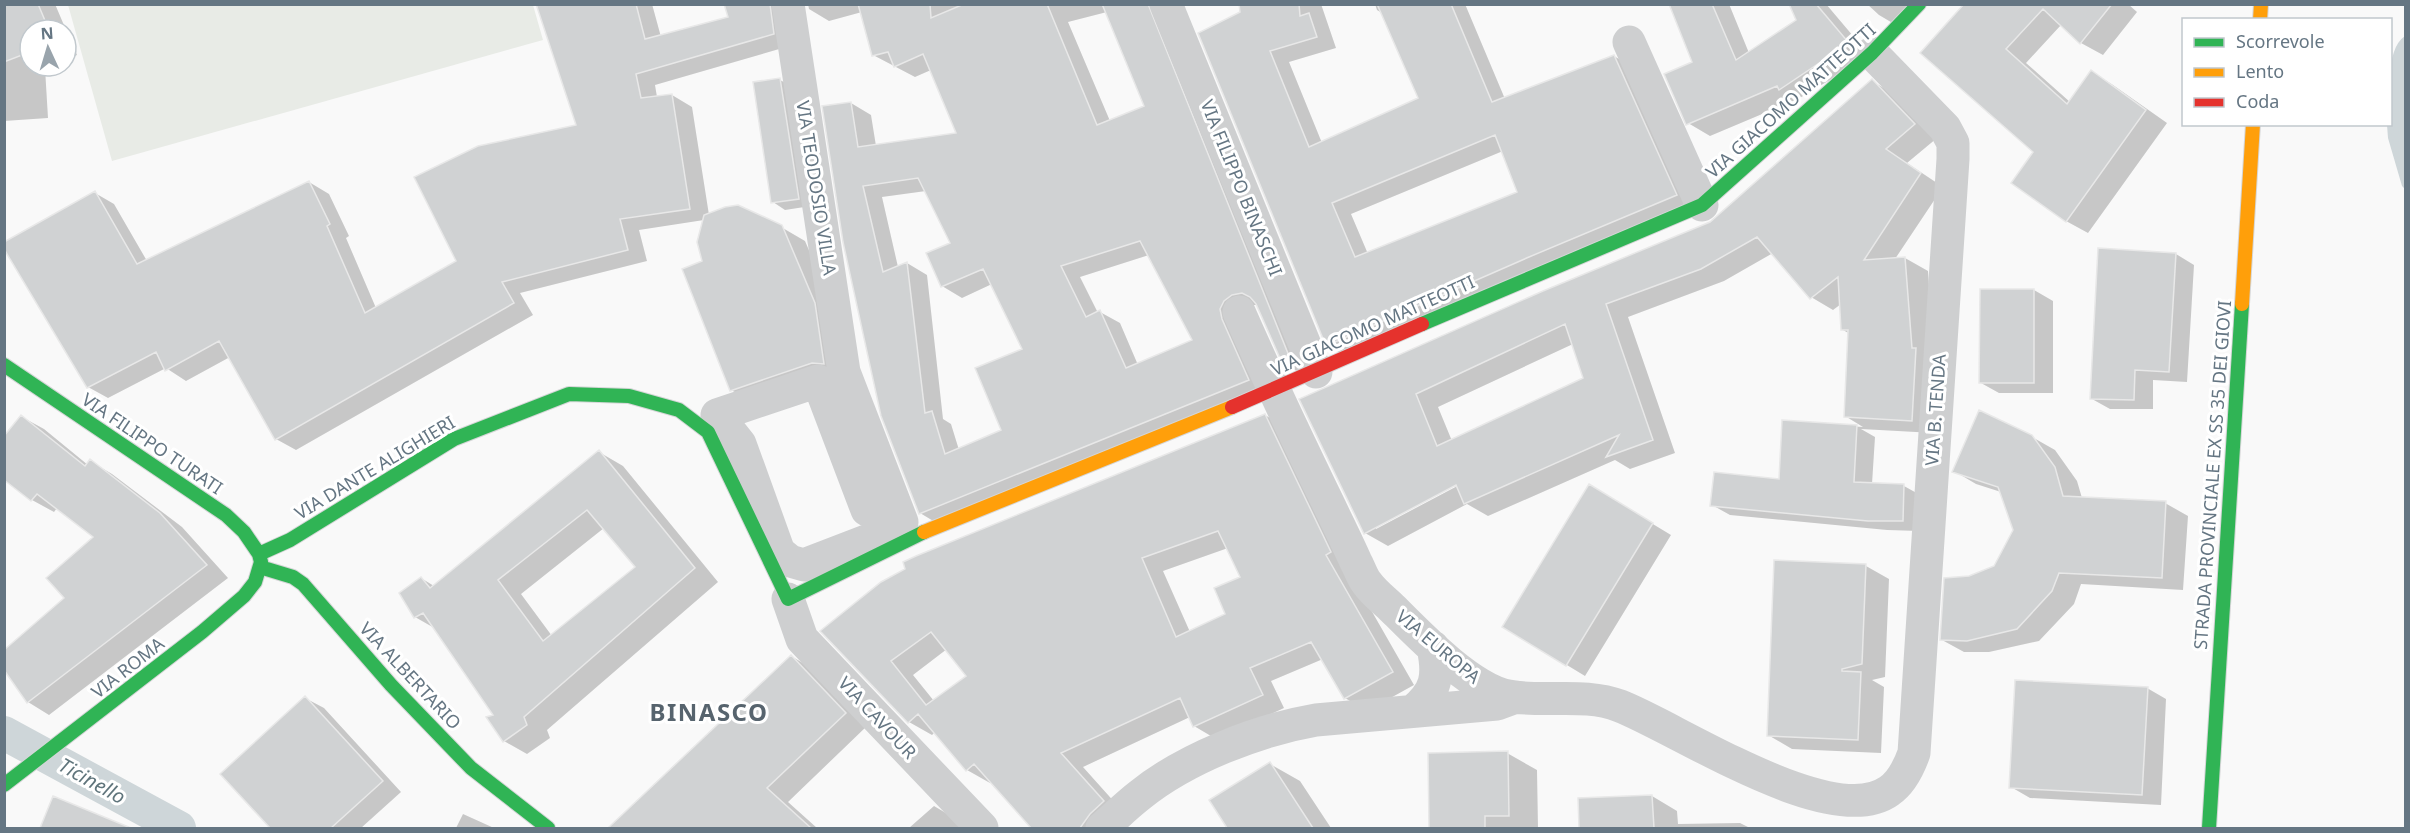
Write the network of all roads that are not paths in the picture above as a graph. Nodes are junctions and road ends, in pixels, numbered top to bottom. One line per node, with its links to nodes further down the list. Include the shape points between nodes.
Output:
1 (788, 4): 13 (street, VIA TEODOSIO VILLA, via 844,372)
2 (1166, 4): 10 (street, VIA FILIPPO BINASCHI)
3 (1919, 4): 5 (street, VIA GIACOMO MATTEOTTI)
4 (1629, 42): 7 (street)
5 (1872, 53): 7 (street, VIA GIACOMO MATTEOTTI); 20 (street, VIA B. TENDA, via 1945,128 1953,143 1914,753)
6 (2253, 126): 24 (street, STRADA PROVINCIALE EX SS 35 DEI GIOVI)
7 (1702, 205): 10 (street, VIA GIACOMO MATTEOTTI)
8 (1239, 312): 11 (street, VIA EUROPA)
9 (4, 365): 14 (street, VIA FILIPPO TURATI, via 226,515 244,532)
10 (1316, 372): 11 (street, VIA GIACOMO MATTEOTTI)
11 (1273, 390): 13 (street, VIA GIACOMO MATTEOTTI); 16 (street, VIA EUROPA, via 1366,583)
12 (717, 415): 12 (street, via 740,444 779,552 790,561 804,565 890,532 882,504 867,510 818,381)
13 (908, 539): 15 (street, VIA GIACOMO MATTEOTTI)
14 (259, 561): 15 (street, VIA DANTE ALIGHIERI, via 454,439 569,394 629,396 679,410 708,432); 19 (street, VIA ROMA, via 255,582 244,596); 21 (street, VIA ALBERTARIO, via 303,584 471,768)
15 (788, 599): 22 (street, VIA CAVOUR, via 802,639)
16 (1433, 646): 17 (street, VIA EUROPA, via 1486,687); 18 (street, via 1435,681 1431,692)
17 (1518, 696): 18 (street, via 1497,704); 20 (street, VIA EUROPA, via 1580,698 1618,705 1777,783 1810,794 1865,800)
18 (1413, 711): 23 (street, via 1316,720 1254,736 1170,774)
19 (8, 782)
20 (1889, 791)
21 (548, 828)
22 (981, 828)
23 (1102, 828)
24 (2209, 828)

